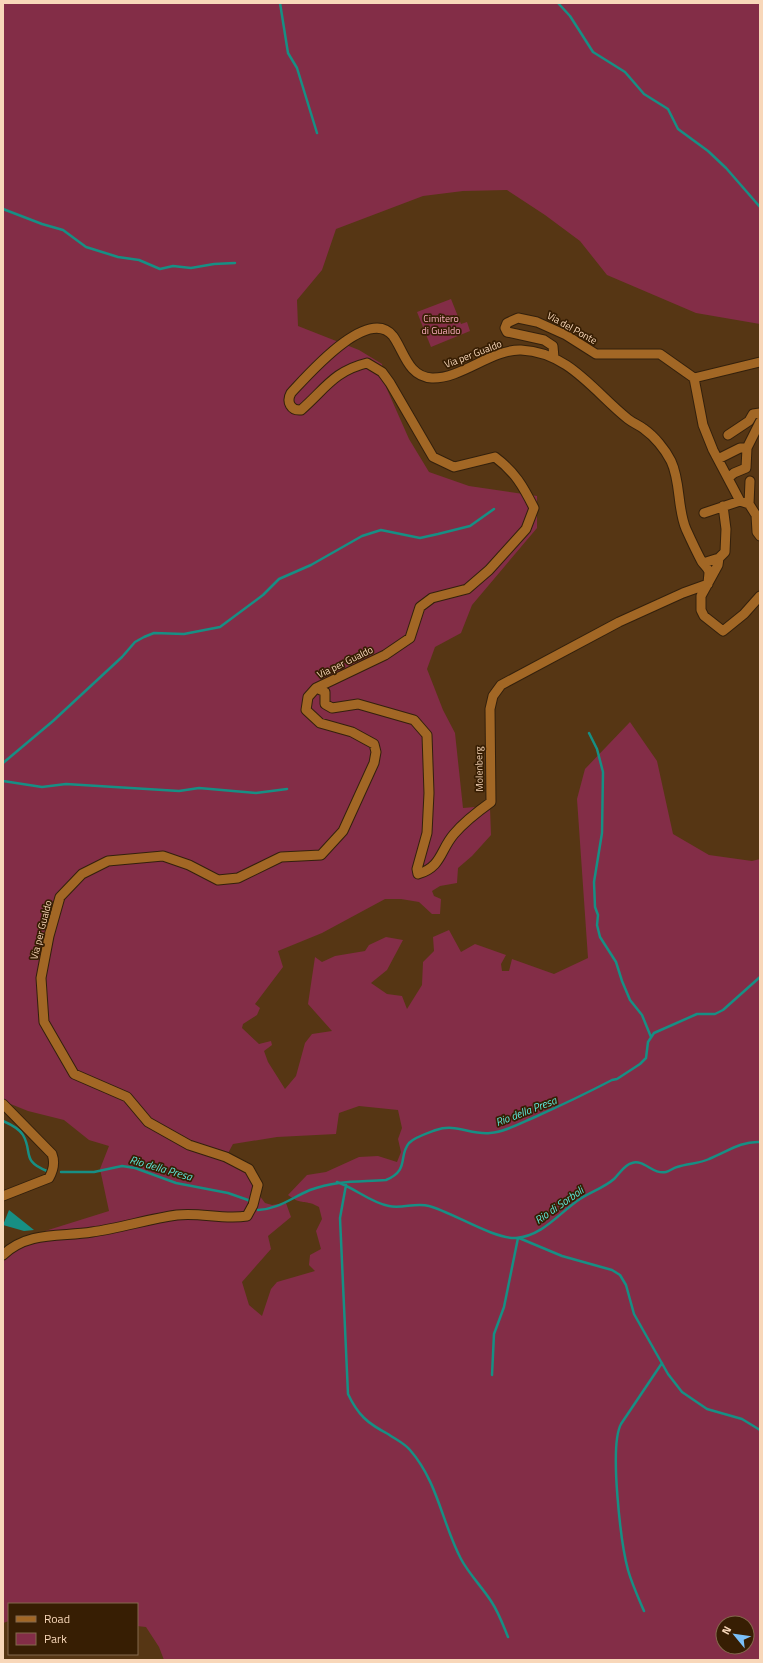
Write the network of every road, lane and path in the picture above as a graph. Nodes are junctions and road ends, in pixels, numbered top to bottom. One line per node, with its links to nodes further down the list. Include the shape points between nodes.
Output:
1 (554, 358): 3 (street, Via del Ponte, via 553,346 544,340 507,332 507,323 518,318 537,322 566,335 596,354 660,354); 16 (street, Via per Gualdo, via 586,379 629,420 644,429 664,451 672,466 686,528); 19 (street, Via per Gualdo, via 513,350 444,376 430,378 417,372 407,362 392,335 386,330 374,328 352,337 328,354 291,393 288,399 290,405 301,410 336,376 351,367 367,363 382,372 390,383 433,457 454,467 496,457 511,469 534,508 526,529 489,570 467,589 432,598 420,607 410,638 385,655)
2 (760, 362): 3 (street)
3 (694, 378): 8 (street, via 703,424)
4 (760, 413): 6 (street, via 753,414 749,421)
5 (760, 422): 7 (street)
6 (728, 435)
7 (747, 448): 8 (street, via 740,448); 9 (street, via 746,469 734,472)
8 (718, 459): 9 (street)
9 (728, 478): 11 (street)
10 (750, 481): 11 (street)
11 (744, 502): 12 (street); 14 (street, via 756,514 757,532)
12 (723, 506): 13 (street); 15 (street, via 725,552)
13 (704, 513)
14 (760, 536)
15 (719, 558): 16 (street); 17 (street)
16 (703, 563): 17 (street, Via per Gualdo, via 709,570)
17 (708, 584): 18 (street, via 701,596 701,610 704,616 723,631 744,614); 19 (street, Molenberg, via 619,622 501,685 493,696 490,709 491,802 469,818 452,836 437,863 418,874 427,832 427,735 414,720 358,704 332,708 325,704 325,692)
18 (760, 596)
19 (316, 688): 22 (street, Via per Gualdo, via 308,696 306,710 320,722 352,732 374,744 376,752 374,764 343,831 321,855 281,857 238,878 218,880 162,856 108,861 82,874 60,897 41,978 44,1022 74,1074 127,1097 148,1122 182,1141 226,1157 249,1169 258,1185 253,1205 246,1216 230,1219 178,1215 92,1232 45,1235 11,1247)
20 (3, 1104): 21 (street, via 54,1158 49,1178)
21 (3, 1196)
22 (3, 1255)

